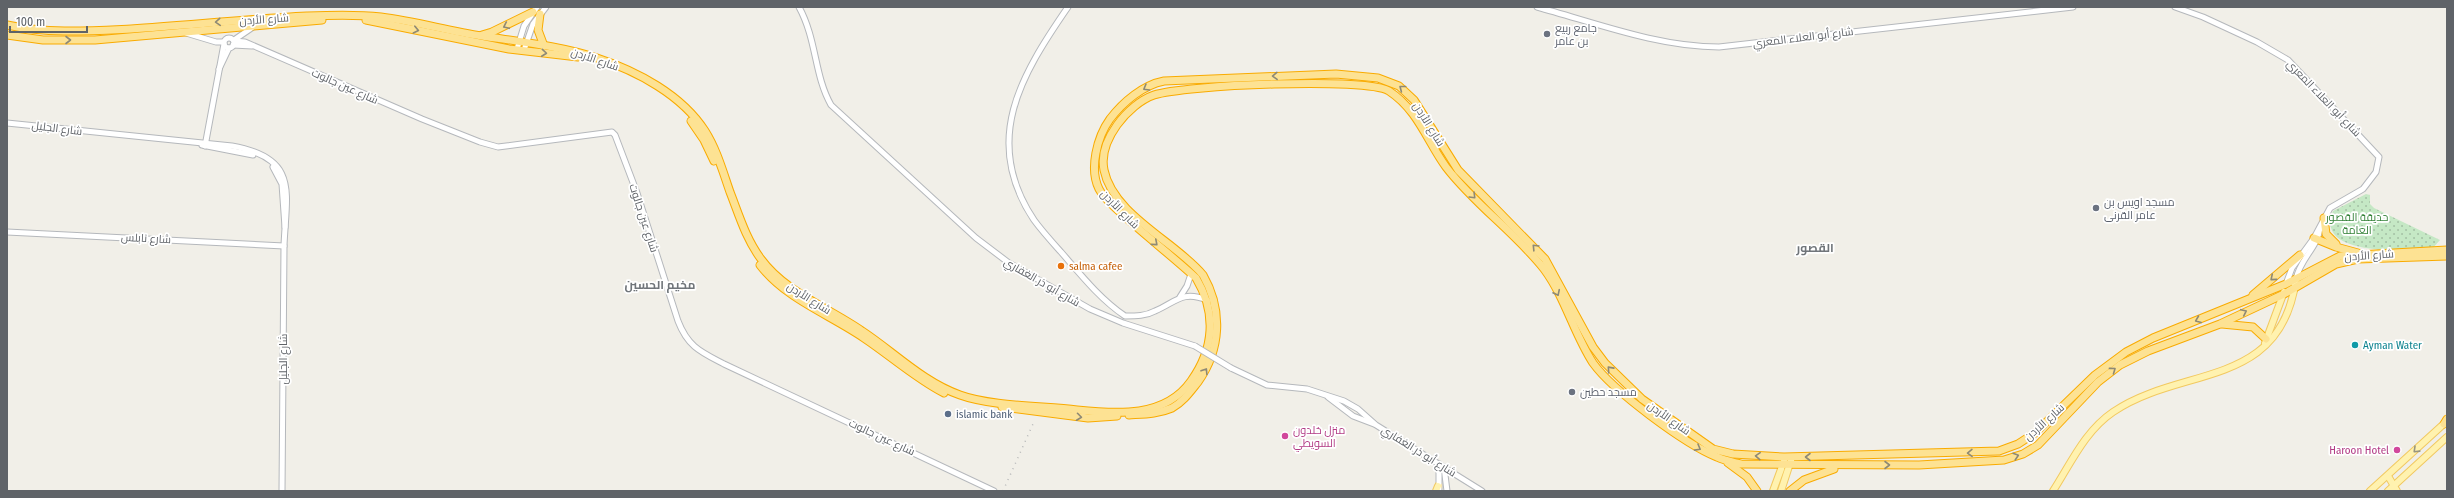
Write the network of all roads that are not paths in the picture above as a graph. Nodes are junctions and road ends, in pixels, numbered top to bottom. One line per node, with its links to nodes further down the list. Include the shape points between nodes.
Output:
1 (546, 7): 7 (street)
2 (799, 7): 41 (street, شارع أبو ذر الغفاري, bridge, via 810,30 823,89 831,105 976,238 1032,278 1090,309 1123,323 1195,346 1231,368 1267,385 1307,389)
3 (1068, 7): 36 (street, via 1039,50 1020,86 1009,124 1008,151 1013,175 1034,220 1110,306 1125,316 1151,313)
4 (1537, 7): 5 (street, شارع أبو العلاء المعري, via 1644,37 1703,47)
5 (2073, 7)
6 (2175, 7): 22 (street, شارع أبو العلاء المعري, via 2257,42 2288,60 2379,156 2379,165 2363,189 2330,208)
7 (537, 11): 12 (highway, one-way to 12); 15 (street); 16 (highway, via 538,30)
8 (10, 26): 11 (highway); 12 (highway, شارع الأردن, one-way to 8, via 384,17 361,15 305,16 74,32)
9 (253, 27): 10 (highway, شارع الأردن); 14 (street); 15 (highway, شارع الأردن, one-way to 15, via 316,20 363,19 471,42)
10 (185, 33): 11 (highway, شارع الأردن, one-way to 10, via 43,40 94,40); 13 (street)
11 (9, 36)
12 (478, 36): 15 (highway, شارع الأردن)
13 (224, 43): 14 (street); 14 (street, via 229,38); 17 (street)
14 (232, 44): 17 (street); 58 (street, شارع عين جالوت, via 243,41 422,119 492,146 502,147 612,132 637,193 678,321 684,336 692,345 724,364)
15 (521, 46): 16 (highway, شارع الأردن); 42 (highway, شارع الأردن, one-way to 42, via 571,55 632,77 666,98 688,117 704,140 747,245 775,282 809,306 864,338 948,396 972,403)
16 (544, 46): 42 (highway, شارع الأردن, via 595,58 626,70 658,88 690,113 710,141 756,252 787,284 864,332 926,378 949,391 972,399)
17 (219, 70): 21 (street)
18 (1250, 76): 19 (highway); 31 (highway, شارع الأردن, one-way to 31, via 1170,80 1153,84 1114,115 1103,131 1097,147 1097,184 1103,196); 47 (highway, شارع الأردن, one-way to 18, via 1732,454 1713,449 1642,399 1613,373 1593,347 1545,259 1458,170 1414,100 1399,86 1387,80 1358,75)
19 (1250, 86): 43 (highway, شارع الأردن, one-way to 19, via 1100,418 1161,412 1185,398 1205,372 1216,344 1218,328 1206,280 1199,270 1117,197 1104,170 1104,152 1118,124 1139,103 1148,98 1182,89); 48 (highway, شارع الأردن, one-way to 48, via 1336,83 1376,86 1402,101 1412,111 1438,156 1457,180 1542,267 1587,353 1608,380 1690,444)
20 (7, 123): 21 (street, شارع الجليل)
21 (204, 145): 25 (street, شارع الجليل, via 250,154 270,163 281,181)
22 (2324, 218): 24 (street, شارع أبو العلاء المعري); 26 (highway, via 2326,234)
23 (7, 232): 25 (street, شارع نابلس)
24 (2316, 238): 26 (highway); 29 (street); 32 (street, via 2300,265)
25 (284, 246): 57 (street, شارع الجليل)
26 (2342, 249): 28 (highway)
27 (2447, 250): 28 (highway, شارع الأردن)
28 (2360, 254): 32 (highway, شارع الأردن, via 2338,257)
29 (2300, 255): 33 (street, via 2290,271); 38 (highway, one-way to 38)
30 (2447, 256): 34 (highway, شارع الأردن, via 2346,260)
31 (1191, 274): 36 (street); 37 (highway, شارع الأردن)
32 (2296, 279): 33 (highway, شارع الأردن); 34 (main road)
33 (2286, 284): 35 (main road); 38 (highway, شارع الأردن)
34 (2295, 288): 35 (highway, شارع الأردن); 40 (main road, via 2284,319 2272,338)
35 (2284, 294): 39 (highway, شارع الأردن, one-way to 35); 40 (main road)
36 (1180, 297): 37 (street, via 1193,295)
37 (1207, 300): 43 (highway, شارع الأردن, via 1211,328 1205,357 1190,383 1172,401 1158,407 1107,413)
38 (2247, 300): 47 (highway, شارع الأردن, one-way to 47, via 2153,338 2126,352 2087,382 2035,433 2005,450)
39 (2220, 324): 40 (highway, via 2253,327); 52 (highway, شارع الأردن, one-way to 39, via 1998,461 2023,454 2045,439 2098,382 2120,365 2148,351)
40 (2265, 342): 65 (main road, via 2243,362 2226,370 2148,394 2113,412 2096,426 2083,442)
41 (1326, 395): 45 (street, شارع أبو ذر الغفاري, via 1353,416); 45 (street, شارع أبو ذر الغفاري, via 1358,409)
42 (1026, 407): 43 (highway, شارع الأردن)
43 (1040, 409)
44 (2446, 422): 53 (main road, one-way to 53)
45 (1376, 425): 49 (street, شارع أبو ذر الغفاري)
46 (2447, 437): 56 (main road)
47 (1788, 457): 50 (main road); 51 (main road)
48 (1725, 460): 50 (highway, شارع الأردن, via 1741,464); 61 (highway, via 1747,477)
49 (1442, 466): 55 (street); 59 (street); 60 (street, شارع أبو ذر الغفاري)
50 (1783, 466): 51 (highway, شارع الأردن); 62 (main road)
51 (1791, 466): 52 (highway, شارع الأردن); 63 (main road)
52 (1848, 466): 64 (highway, via 1825,470 1804,480)
53 (2388, 476): 54 (main road); 56 (main road)
54 (2383, 480): 56 (main road); 66 (main road)
55 (1438, 489)
56 (2393, 490)
57 (282, 491)
58 (994, 491)
59 (1447, 491)
60 (1482, 491)
61 (1757, 491)
62 (1773, 491)
63 (1781, 491)
64 (1790, 491)
65 (2053, 491)
66 (2370, 491)

